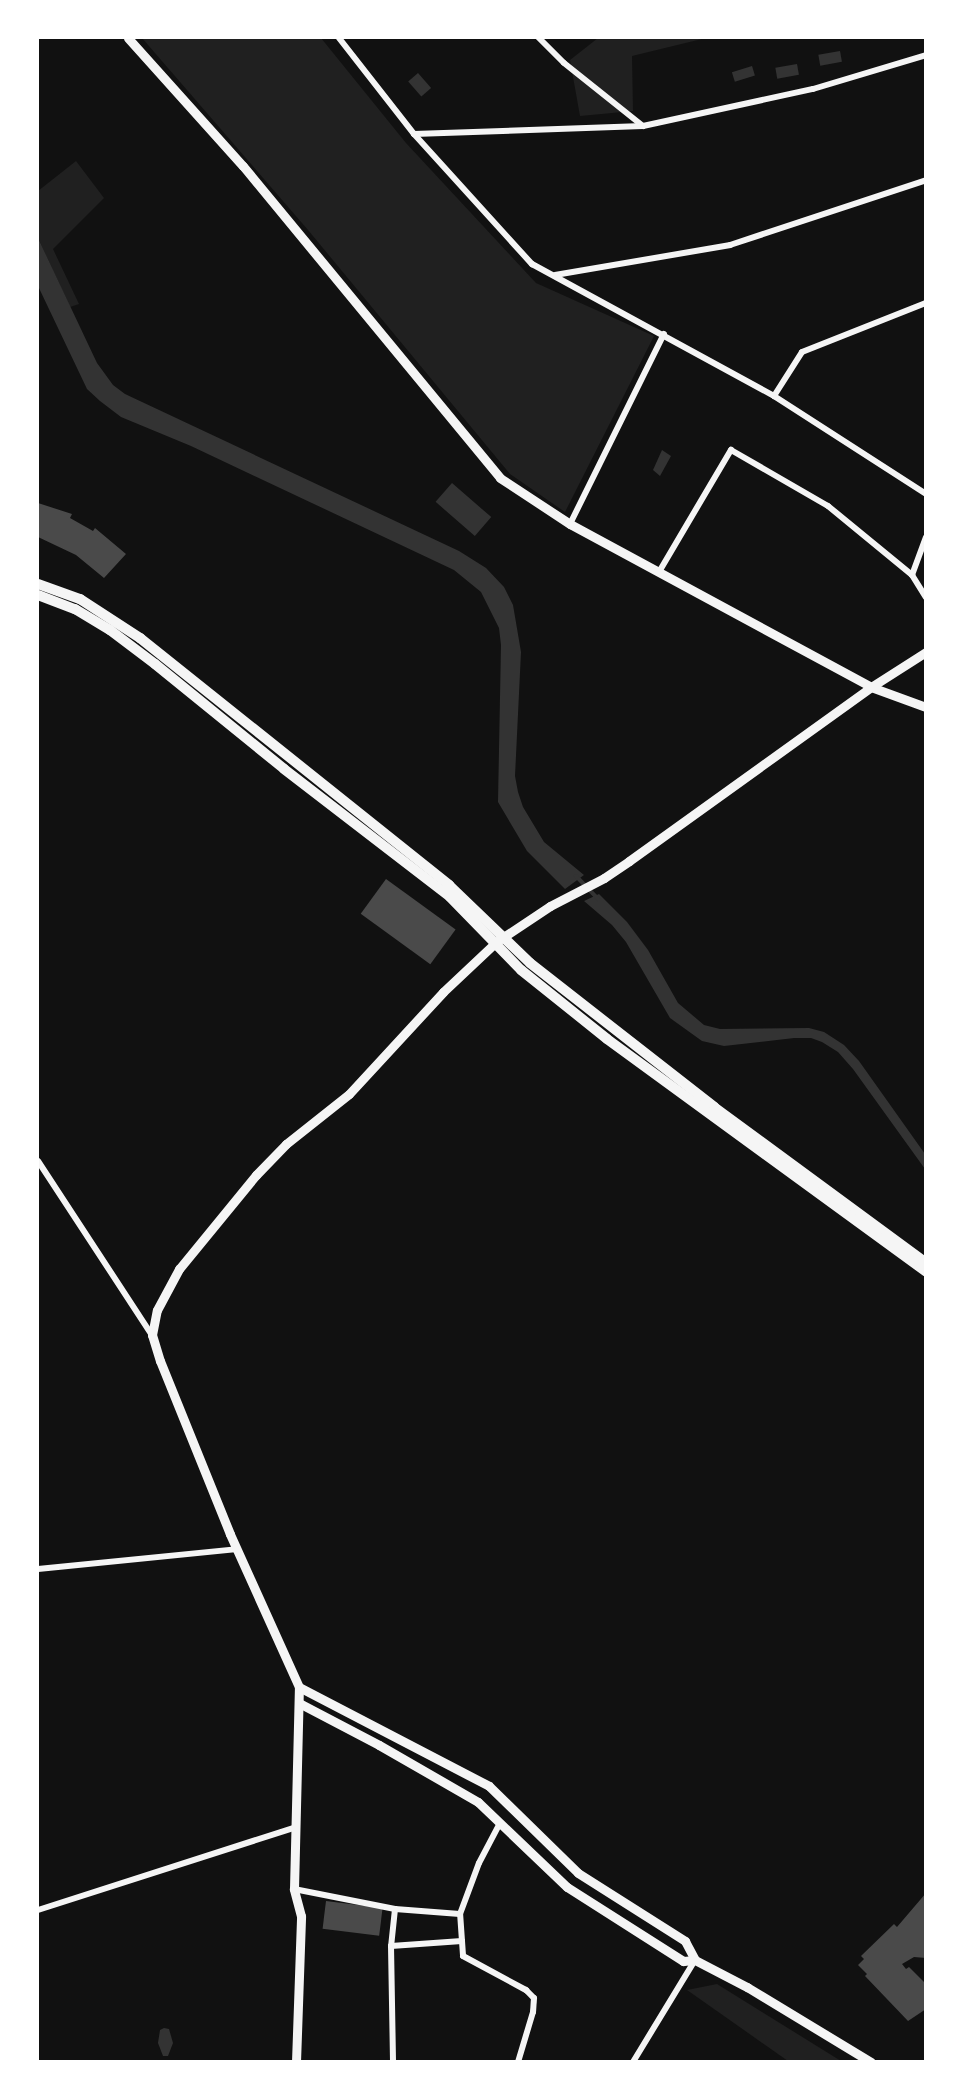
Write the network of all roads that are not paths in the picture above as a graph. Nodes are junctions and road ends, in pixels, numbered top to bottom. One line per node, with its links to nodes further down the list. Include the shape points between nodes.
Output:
1 (128, 38): 13 (street, via 243,166 500,478)
2 (339, 38): 6 (street)
3 (539, 38): 5 (street)
4 (926, 55): 5 (street, via 813,88)
5 (643, 126): 6 (street)
6 (414, 134): 8 (street, via 532,264)
7 (926, 180): 8 (street, via 730,244)
8 (554, 275): 10 (street)
9 (926, 303): 11 (street, via 802,352)
10 (664, 334): 11 (street); 13 (street)
11 (774, 396): 12 (street)
12 (926, 494)
13 (570, 524): 15 (street)
14 (926, 537): 16 (street)
15 (659, 572): 16 (street, via 731,450 828,506); 20 (street)
16 (912, 575): 18 (street)
17 (39, 586): 22 (main road, via 155,664)
18 (926, 597)
19 (926, 652): 20 (street)
20 (871, 687): 21 (street); 22 (street, via 604,878 569,895)
21 (926, 706)
22 (500, 939): 24 (main road, via 682,1082); 25 (main road, via 521,970 607,1039); 26 (street, via 443,992 349,1094 286,1144 256,1175 179,1269 157,1310)
23 (38, 1161): 26 (street)
24 (926, 1263)
25 (926, 1272)
26 (152, 1335): 27 (street)
27 (237, 1549): 28 (street); 29 (street)
28 (38, 1569)
29 (299, 1687): 30 (street); 39 (street, via 489,1786 578,1873 685,1941)
30 (299, 1703): 31 (street, via 456,1788); 32 (street)
31 (501, 1823): 36 (street, via 479,1863); 39 (street, via 567,1887 683,1961)
32 (297, 1827): 33 (street); 35 (street)
33 (294, 1889): 34 (street); 40 (street, via 302,1916)
34 (395, 1909): 36 (street); 38 (street)
35 (38, 1910)
36 (460, 1914): 37 (street)
37 (462, 1941): 38 (street); 42 (street, via 462,1956 534,1998)
38 (391, 1946): 41 (street)
39 (695, 1960): 43 (street); 44 (street)
40 (296, 2061)
41 (393, 2061)
42 (519, 2061)
43 (633, 2061)
44 (871, 2061)

